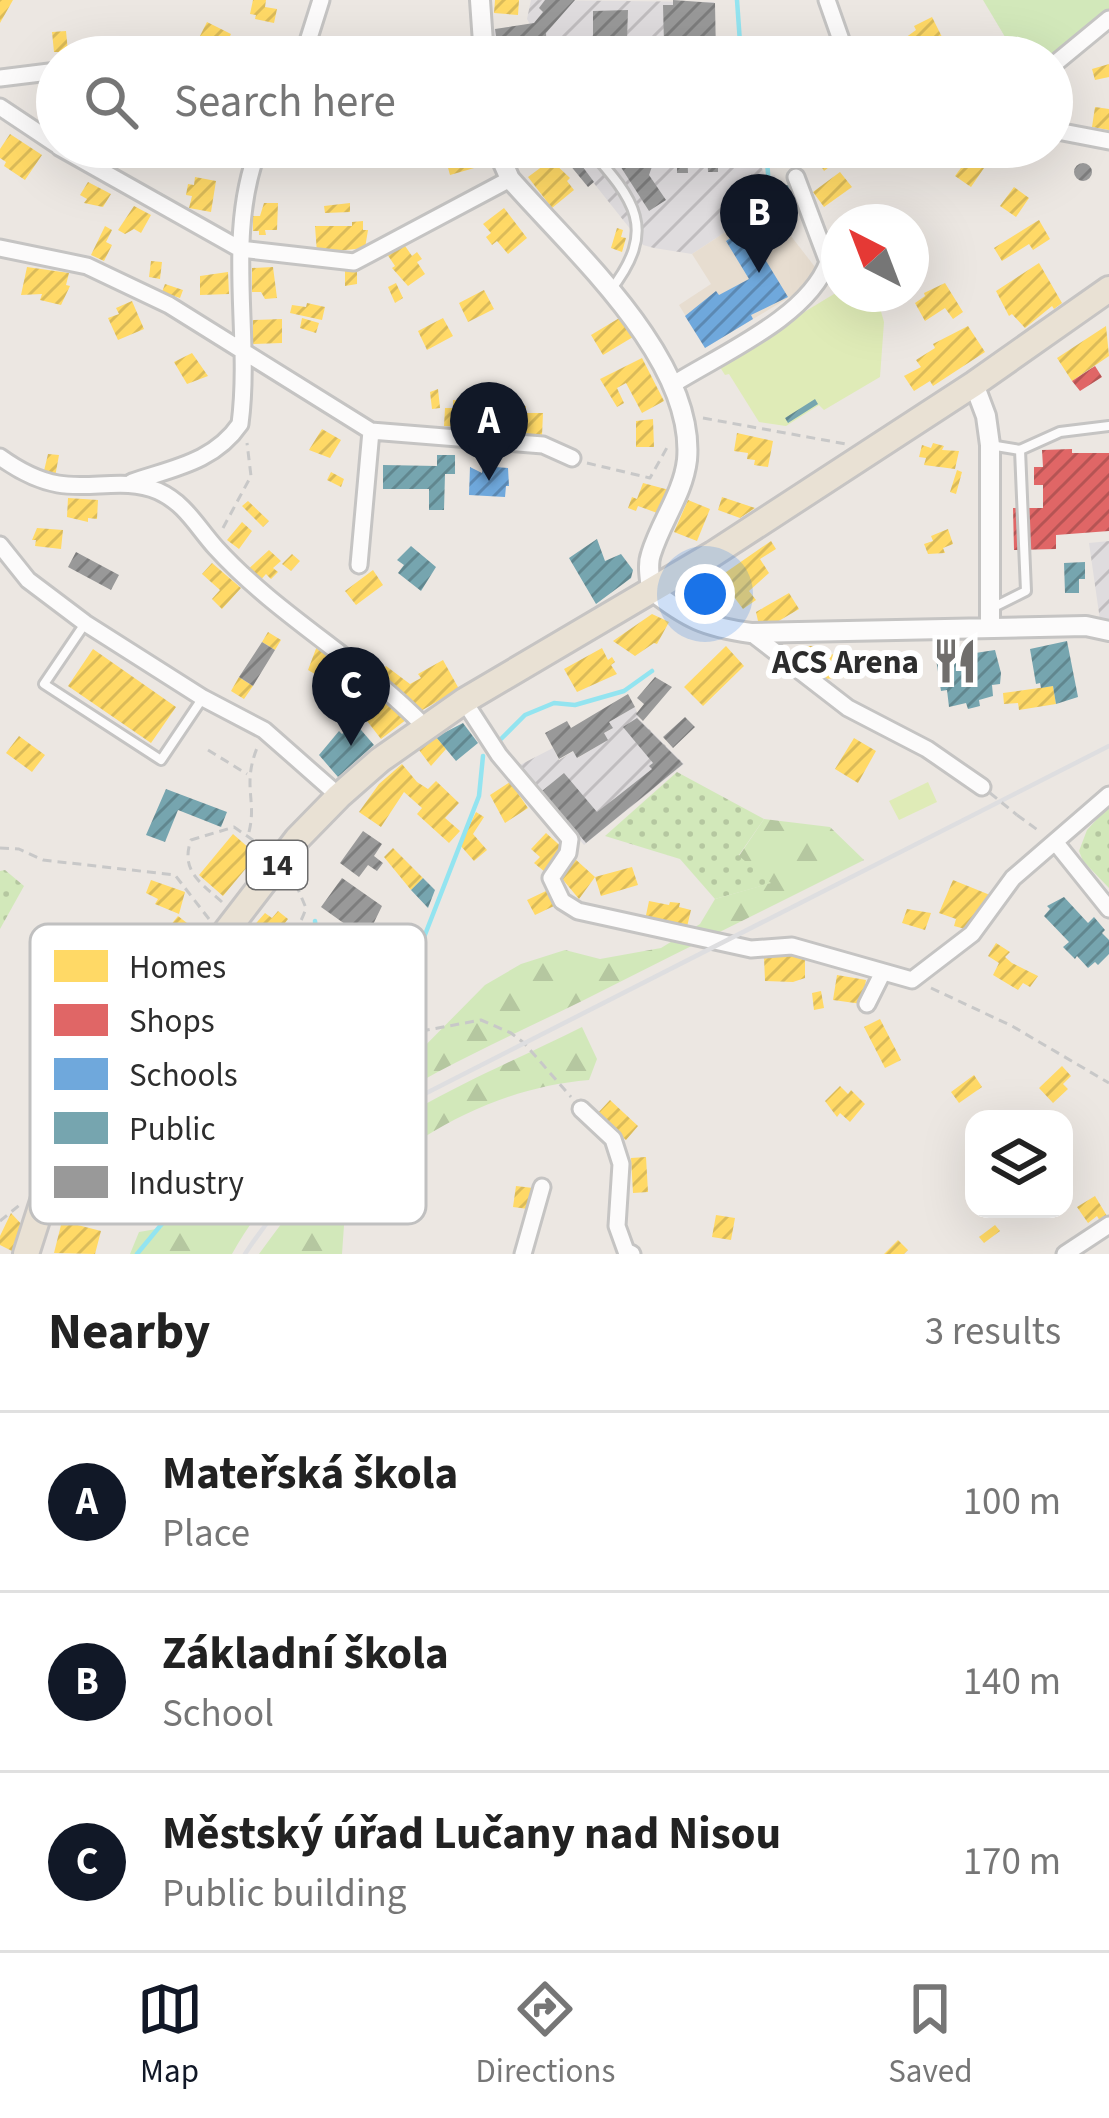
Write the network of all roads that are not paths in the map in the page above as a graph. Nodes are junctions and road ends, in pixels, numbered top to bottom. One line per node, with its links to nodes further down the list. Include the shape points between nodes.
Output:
1 (321, 0): 5 (street)
2 (480, 0): 6 (street)
3 (827, 0): 7 (street)
4 (1109, 19): 8 (street)
5 (310, 36)
6 (483, 36)
7 (840, 36)
8 (1073, 49)
9 (36, 73): 10 (street)
10 (0, 78)
11 (0, 107): 12 (street)
12 (36, 131)
13 (1073, 134): 14 (street)
14 (1109, 141)
15 (97, 168): 22 (street)
16 (251, 168): 22 (street)
17 (505, 168): 20 (street)
18 (607, 168): 24 (lane, via 639,219 631,263)
19 (796, 177): 27 (street, via 828,262 820,283 800,305)
20 (510, 179): 22 (street, via 354,262); 24 (street)
21 (0, 248): 25 (street, via 87,266)
22 (240, 249): 25 (street)
23 (1109, 289): 26 (main road, 14)
24 (609, 292): 27 (street, via 652,341)
25 (242, 352): 29 (street); 34 (street, via 240,424 229,440)
26 (974, 384): 30 (street); 37 (main road, 14)
27 (672, 385): 37 (street, via 686,425 684,480 649,558)
28 (1109, 426): 31 (lane, via 1060,432)
29 (371, 431): 33 (street, via 543,445); 36 (street)
30 (990, 445): 31 (lane); 38 (street)
31 (1020, 450): 38 (lane, via 1026,591)
32 (0, 458): 34 (street, via 59,485)
33 (572, 458)
34 (129, 483): 44 (street, via 190,512 275,606)
35 (0, 545): 39 (street, via 28,580)
36 (359, 565)
37 (651, 590): 41 (street, via 687,618); 43 (main road, 14)
38 (990, 617): 40 (street); 41 (street, via 874,633)
39 (85, 623): 42 (street); 42 (lane, via 44,684 161,760)
40 (1109, 631)
41 (751, 633): 45 (street, via 848,708)
42 (203, 698): 47 (street, via 264,730)
43 (464, 701): 44 (main road, 14); 51 (street, via 570,839 551,878 562,901 658,930 751,949 792,946)
44 (425, 727): 47 (main road, 14)
45 (986, 790)
46 (1109, 795): 48 (street)
47 (339, 796): 50 (main road, 14)
48 (1056, 842): 49 (street); 51 (street, via 1013,878 972,934 913,980)
49 (1109, 909)
50 (230, 924)
51 (883, 972): 52 (street)
52 (867, 1004)
53 (581, 1109): 59 (street, via 613,1139 621,1164 617,1226)
54 (542, 1187): 58 (street)
55 (36, 1224): 57 (main road, 14)
56 (1109, 1226): 60 (street)
57 (26, 1254)
58 (524, 1254)
59 (632, 1254)
60 (1066, 1254)

